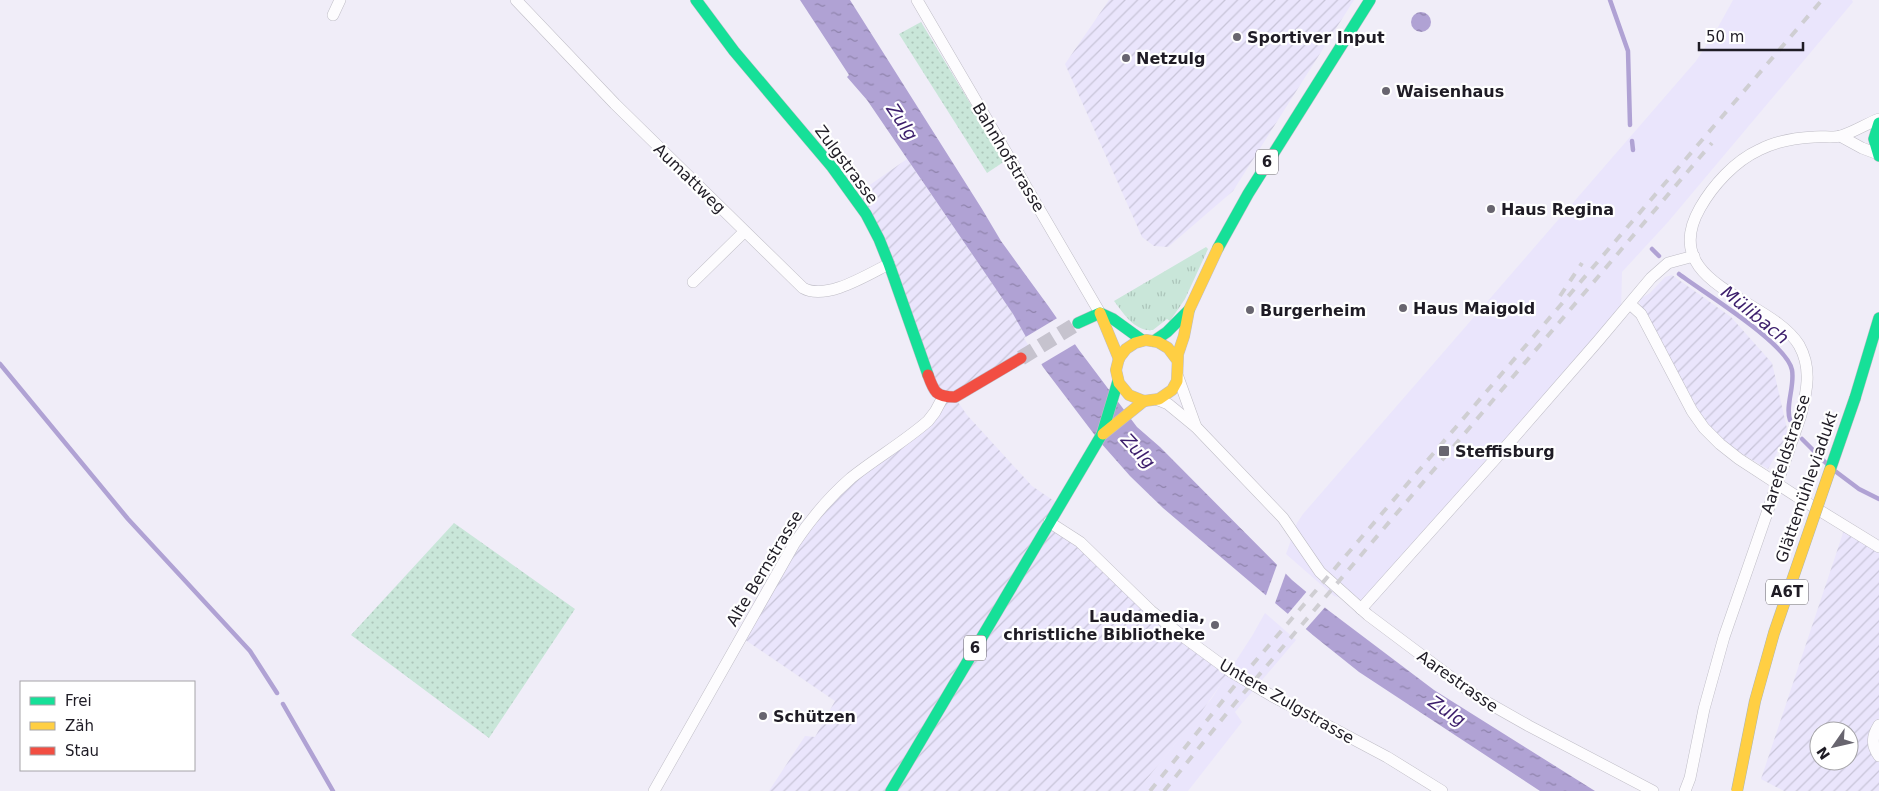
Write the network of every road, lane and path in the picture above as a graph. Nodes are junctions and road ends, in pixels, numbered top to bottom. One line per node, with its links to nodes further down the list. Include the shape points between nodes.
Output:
1 (340, 0): 6 (street)
2 (516, 0): 10 (street, Aumattweg)
3 (696, 0): 12 (main road, Zulgstrasse, via 854,196 879,239)
4 (917, 0): 16 (street, Bahnhofstrasse)
5 (1370, 0): 15 (main road, 6, via 1242,204)
6 (333, 15)
7 (1879, 121): 8 (street, Aarefeldstrasse); 9 (main road, via 1874,140)
8 (1840, 136): 9 (street); 11 (street, Aarefeldstrasse, via 1774,143 1742,160 1716,186 1695,217 1691,235)
9 (1878, 155)
10 (744, 232): 12 (street, Aumattweg, via 798,284 814,292 843,286); 13 (street)
11 (1694, 256): 14 (street, via 1668,263); 31 (street, Aarefeldstrasse, via 1702,271 1712,280 1786,331 1798,344 1806,362 1805,398)
12 (889, 264): 26 (main road, Zulgstrasse, via 930,386)
13 (693, 282)
14 (1630, 304): 31 (street, via 1641,314 1704,428 1739,459); 34 (street)
15 (1189, 310): 20 (main road, 6); 23 (main road, 6)
16 (1100, 313): 18 (main road); 19 (main road, via 1112,317); 22 (main road)
17 (1879, 318): 44 (main road, Glättemühleviadukt / A6T, bridge, via 1855,398 1774,633)
18 (1078, 323)
19 (1142, 340): 20 (main road); 22 (main road, via 1128,347)
20 (1154, 340): 23 (main road, via 1165,345)
21 (1021, 358): 26 (main road, via 960,395)
22 (1119, 359): 25 (main road)
23 (1177, 360): 24 (main road)
24 (1178, 376): 27 (main road, via 1171,391); 29 (street)
25 (1118, 384): 28 (main road); 30 (main road, 6)
26 (943, 397): 38 (street, Alte Bernstrasse, via 928,421 850,479 805,527)
27 (1158, 400): 28 (main road); 29 (street, via 1168,404)
28 (1139, 404): 30 (main road, 6)
29 (1196, 427): 34 (street, Aarestrasse, via 1279,513 1316,567)
30 (1102, 434): 32 (main road, 6)
31 (1777, 483): 33 (street); 43 (street, Aarefeldstrasse, via 1724,638)
32 (1049, 522): 37 (street, Untere Zulgstrasse, via 1080,542 1151,612 1230,671); 39 (main road, 6)
33 (1879, 547)
34 (1361, 609): 42 (street, Aarestrasse, via 1476,696)
35 (1879, 725): 36 (street, via 1873,737 1873,746)
36 (1879, 756)
37 (1425, 781): 40 (street); 41 (street, Untere Zulgstrasse)
38 (654, 791)
39 (891, 791)
40 (1419, 791)
41 (1442, 791)
42 (1653, 791)
43 (1685, 791)
44 (1737, 791)

